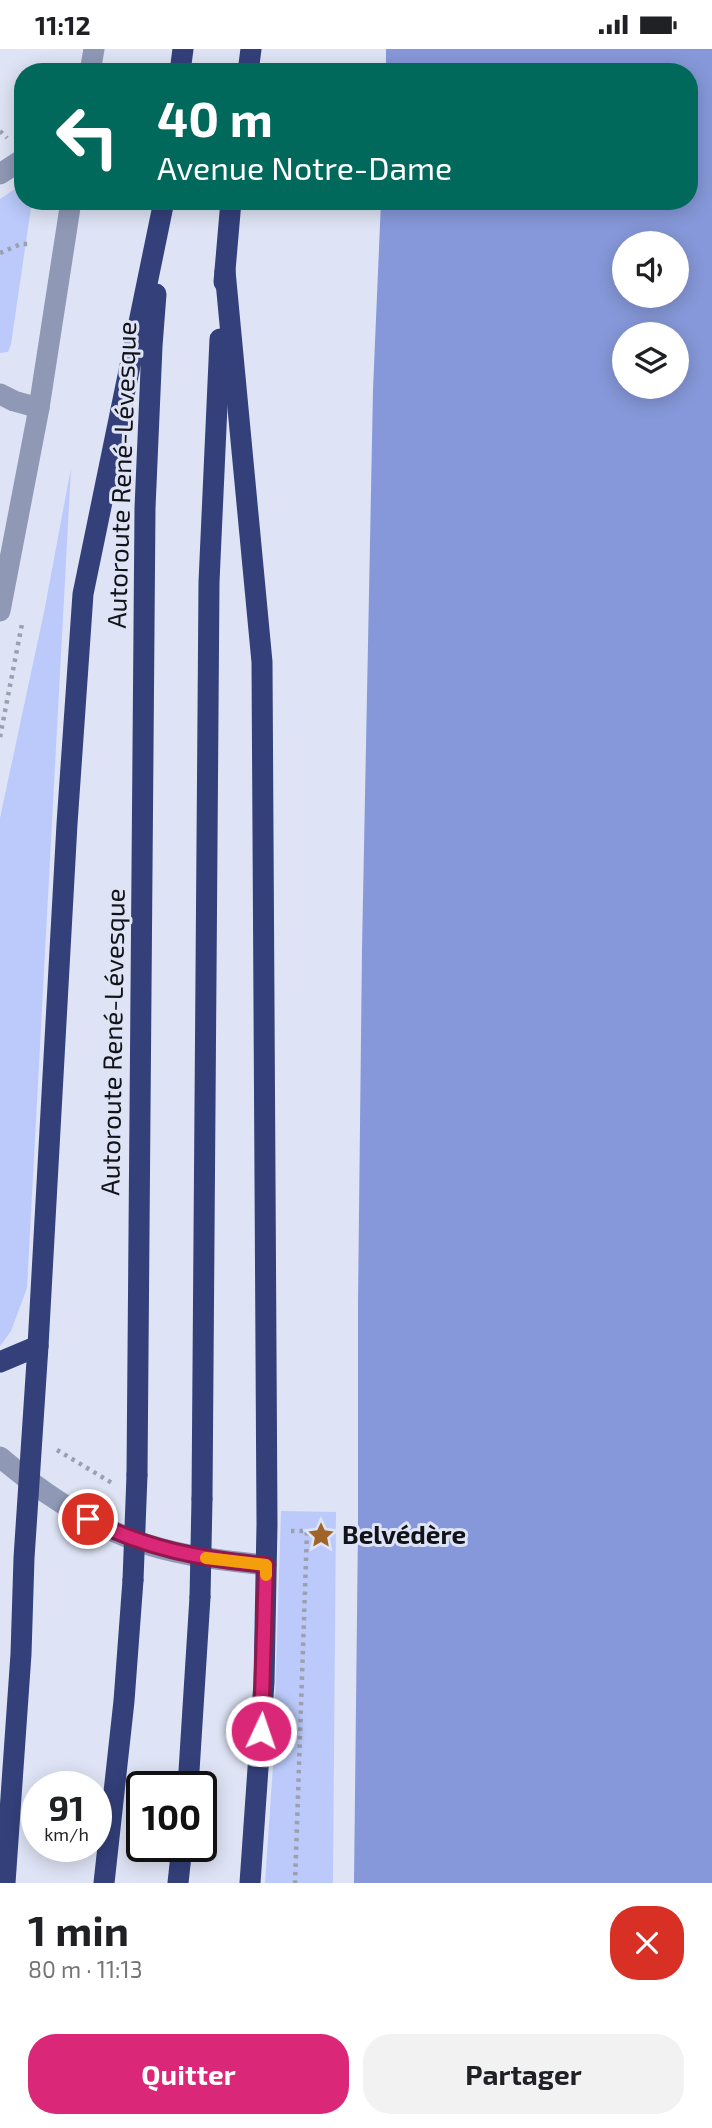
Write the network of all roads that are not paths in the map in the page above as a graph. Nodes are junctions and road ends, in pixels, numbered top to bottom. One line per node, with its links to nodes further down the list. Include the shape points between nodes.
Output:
1 (70, 210): 7 (street)
2 (162, 210): 9 (highway, via 83,594)
3 (163, 210): 17 (highway, Autoroute René-Lévesque, bridge, via 145,509 137,1475 122,1726)
4 (230, 210): 5 (highway)
5 (225, 271): 13 (highway, via 262,662); 14 (highway, bridge, via 209,582 202,1499)
6 (0, 394): 7 (street)
7 (39, 408): 8 (street)
8 (0, 611)
9 (38, 1346): 10 (highway); 12 (highway)
10 (0, 1362)
11 (0, 1457): 12 (street)
12 (29, 1481): 13 (street, via 127,1538 192,1556); 16 (highway)
13 (266, 1565): 19 (highway, via 264,1682)
14 (189, 1771)
15 (180, 1862): 18 (highway)
16 (5, 1883)
17 (104, 1883)
18 (178, 1883)
19 (250, 1883)

